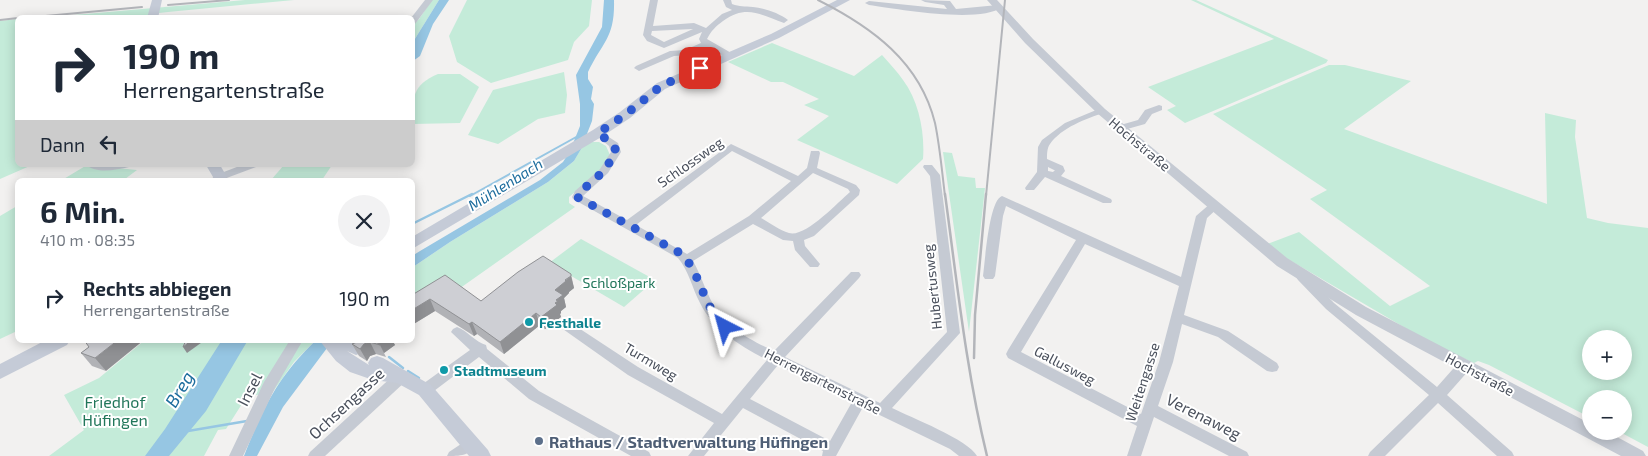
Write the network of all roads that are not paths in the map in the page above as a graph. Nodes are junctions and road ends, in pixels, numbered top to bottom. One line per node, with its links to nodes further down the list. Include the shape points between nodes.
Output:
1 (157, 0): 11 (main road)
2 (429, 0): 12 (street)
3 (654, 0): 14 (street)
4 (727, 0): 9 (street)
5 (845, 0): 19 (main road)
6 (925, 0): 10 (street, via 947,3)
7 (869, 3): 10 (street)
8 (995, 4): 10 (street, via 971,13); 22 (street, Hochstraße)
9 (737, 9): 13 (street, via 760,10); 15 (street)
10 (954, 12)
11 (153, 15)
12 (415, 18)
13 (784, 20)
14 (648, 29): 15 (street, via 689,26); 16 (street, via 650,39)
15 (704, 30): 16 (street); 17 (street)
16 (667, 44): 18 (street)
17 (706, 44): 18 (street); 19 (street)
18 (679, 54): 20 (street, via 672,53)
19 (730, 56): 24 (main road, via 661,86)
20 (639, 68)
21 (1159, 108): 23 (street, via 1148,112 1142,122)
22 (1101, 111): 23 (street, Hochstraße); 29 (street, via 1048,138 1043,148)
23 (1120, 128): 34 (street, Hochstraße)
24 (592, 136): 36 (street, via 614,145 616,152 604,171 577,197); 39 (main road)
25 (815, 154): 28 (street)
26 (244, 167): 30 (street)
27 (928, 167): 64 (street, Hubertusweg, via 934,175 954,333)
28 (812, 169): 31 (street); 37 (street, via 852,187 855,193 810,233)
29 (1047, 170): 32 (street); 33 (street)
30 (217, 174)
31 (798, 180): 35 (street); 36 (street, Schlossweg, via 731,147)
32 (1030, 188)
33 (1107, 201)
34 (1215, 206): 42 (street, Hochstraße); 45 (street, Weitengasse, via 1202,216)
35 (753, 220): 37 (street, via 787,237); 40 (street)
36 (629, 224): 40 (street)
37 (798, 238): 41 (street, via 799,247)
38 (1083, 238): 44 (street, via 1002,200); 45 (street); 66 (street, Gallusweg, via 1013,354)
39 (415, 242)
40 (687, 259): 53 (street, Herrengartenstraße, via 714,317 740,338)
41 (814, 264)
42 (1299, 274): 55 (street, Hochstraße, via 1360,311); 60 (street, Hochstraße, via 1330,306)
43 (855, 275): 53 (street)
44 (989, 276)
45 (1186, 284): 46 (street, Weitengasse)
46 (1177, 317): 56 (street, via 1223,334); 63 (street, Weitengasse)
47 (564, 324): 65 (street, Turmweg, via 633,371)
48 (458, 332): 52 (street)
49 (56, 343): 57 (main road)
50 (296, 343): 69 (street, Insel, via 270,386)
51 (342, 344): 58 (main road, via 345,360 366,373)
52 (481, 350): 59 (street); 72 (street, via 534,395)
53 (776, 358): 61 (street, Herrengartenstraße); 62 (street)
54 (377, 363): 58 (main road)
55 (1465, 365): 60 (street); 79 (street, Hochstraße)
56 (1272, 367)
57 (0, 372)
58 (401, 377): 59 (main road); 70 (street, Ochsengasse)
59 (426, 390): 67 (main road)
60 (1438, 395): 77 (street); 78 (street, Hochstraße)
61 (860, 400): 64 (street, Herrengartenstraße); 68 (street)
62 (741, 401): 65 (street); 68 (street)
63 (1150, 408): 66 (street, Weitengasse); 76 (street, Verenaweg)
64 (882, 410): 74 (street, Herrengartenstraße, via 956,445)
65 (724, 422): 73 (street)
66 (1144, 423): 75 (street, Weitengasse)
67 (475, 450): 71 (street)
68 (830, 453)
69 (236, 456)
70 (315, 456)
71 (454, 456)
72 (644, 456)
73 (695, 456)
74 (970, 456)
75 (1134, 456)
76 (1242, 456)
77 (1375, 456)
78 (1507, 456)
79 (1637, 456)

